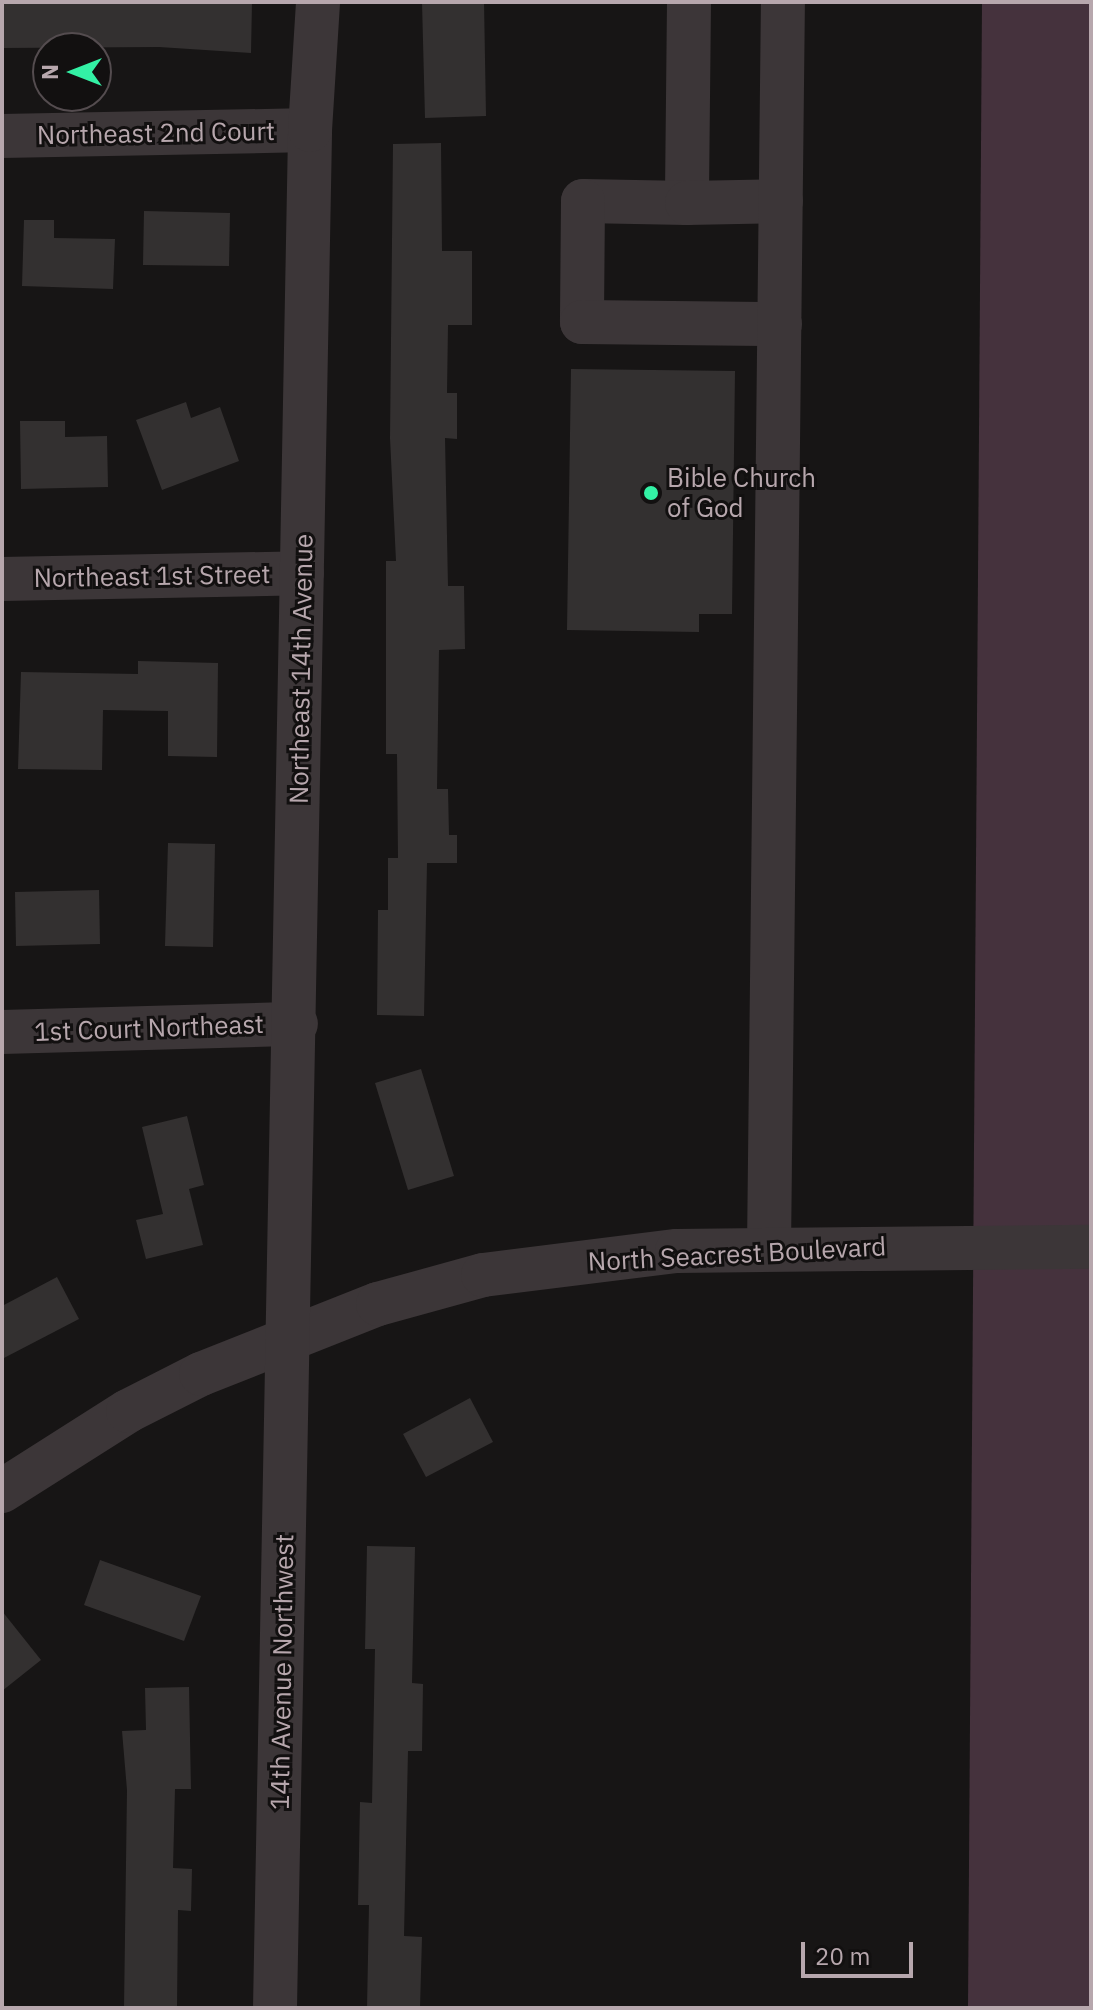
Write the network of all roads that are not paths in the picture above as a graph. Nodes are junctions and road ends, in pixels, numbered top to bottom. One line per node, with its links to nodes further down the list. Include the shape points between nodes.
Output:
1 (318, 2): 4 (street, Northeast 14th Avenue)
2 (689, 2): 7 (street)
3 (783, 2): 6 (street)
4 (310, 130): 5 (street, Northeast 2nd Court); 9 (street, Northeast 14th Avenue)
5 (2, 136)
6 (781, 201): 7 (street); 8 (street)
7 (687, 203): 8 (street, via 583,201 582,322)
8 (780, 324): 14 (street)
9 (302, 573): 10 (street, Northeast 1st Street); 11 (street, Northeast 14th Avenue)
10 (2, 579)
11 (296, 1024): 12 (street, 1st Court Northeast); 15 (street, Northeast 14th Avenue)
12 (2, 1032)
13 (1091, 1247): 14 (street, North Seacrest Boulevard)
14 (769, 1249): 15 (street, North Seacrest Boulevard, via 677,1251 483,1275)
15 (289, 1335): 16 (street, North Seacrest Boulevard, via 128,1411); 17 (street, 14th Avenue Northwest)
16 (2, 1491)
17 (275, 2008)

